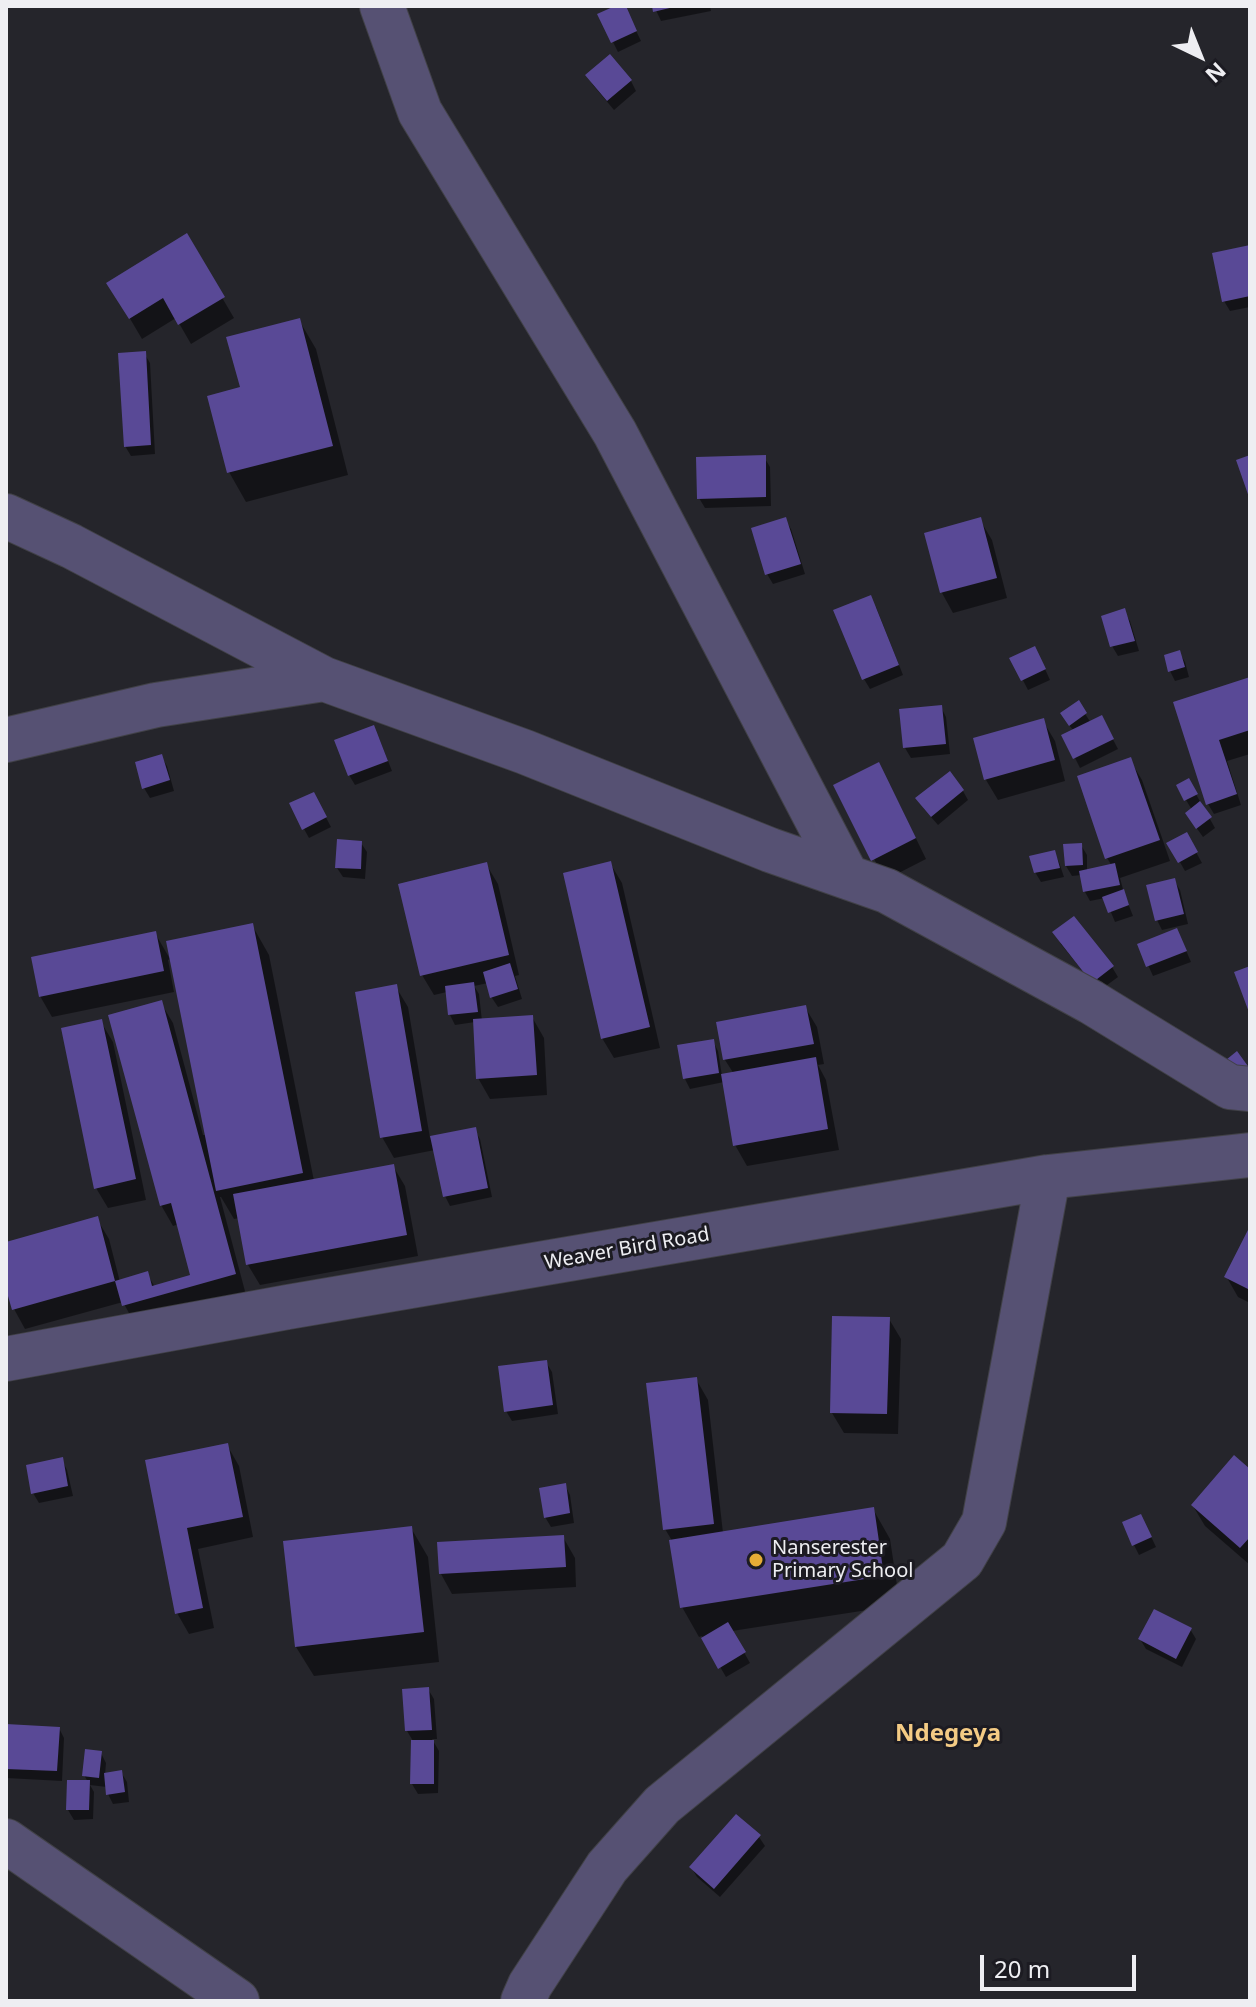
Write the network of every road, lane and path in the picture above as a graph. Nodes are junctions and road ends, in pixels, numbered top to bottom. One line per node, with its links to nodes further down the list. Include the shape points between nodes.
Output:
1 (382, 6): 5 (street, via 420,112 615,433)
2 (6, 516): 3 (street)
3 (324, 679): 4 (street, via 156,705); 5 (street)
4 (6, 740)
5 (847, 877): 6 (street, via 887,891 1091,1002 1230,1087)
6 (1250, 1089)
7 (1250, 1155): 8 (street, Weaver Bird Road)
8 (1048, 1177): 9 (street, Weaver Bird Road); 12 (street, via 984,1522 962,1560 662,1805 607,1867)
9 (6, 1359)
10 (6, 1841): 11 (street)
11 (237, 2001)
12 (523, 2001)

